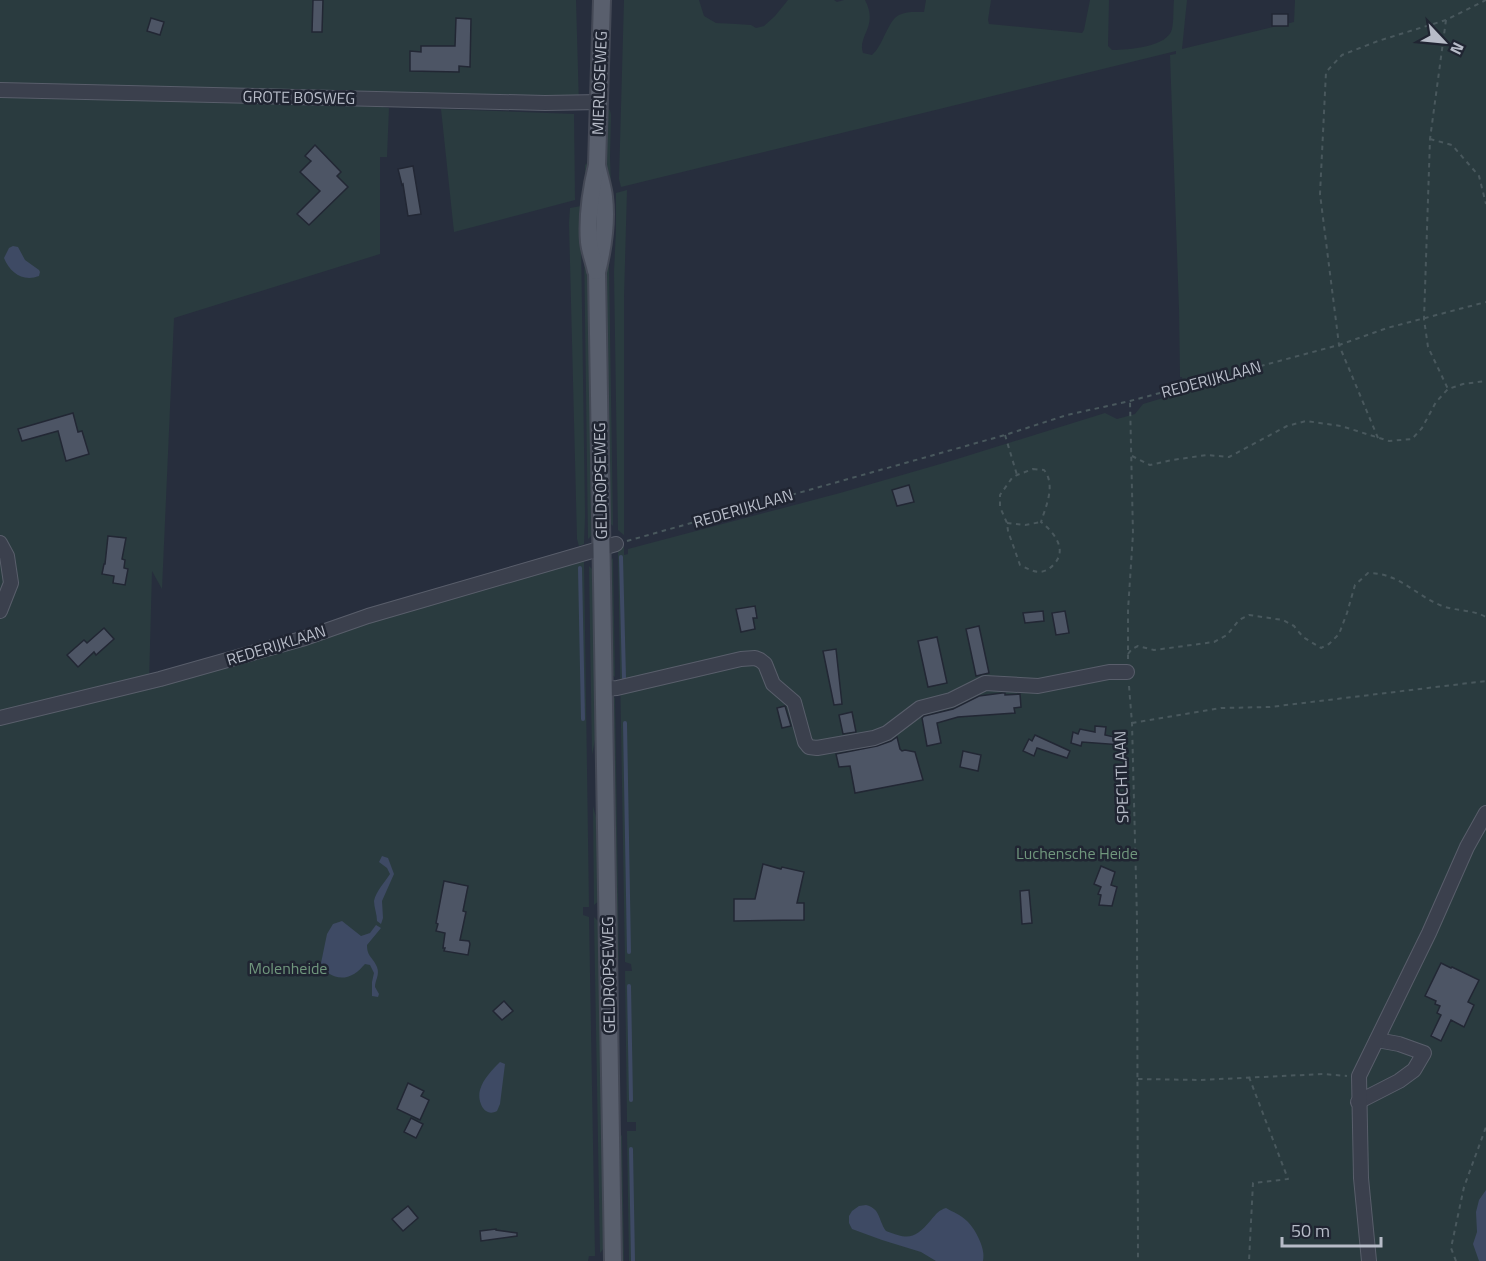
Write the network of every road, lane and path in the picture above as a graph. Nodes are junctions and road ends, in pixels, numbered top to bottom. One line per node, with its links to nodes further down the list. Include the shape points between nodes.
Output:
1 (602, 0): 5 (main road, MIERLOSEWEG)
2 (1486, 0): 3 (path)
3 (1446, 20): 6 (path); 11 (path, via 1342,55 1326,72 1320,194)
4 (0, 90): 5 (street, GROTE BOSWEG)
5 (599, 102): 7 (main road, MIERLOSEWEG)
6 (1430, 140): 8 (path, via 1452,145 1479,176); 10 (path)
7 (597, 197): 22 (main road, GELDROPSEWEG, via 589,242 597,272)
8 (1486, 204)
9 (1486, 302): 10 (path, REDERIJKLAAN)
10 (1424, 319): 11 (path, REDERIJKLAAN); 13 (path, via 1428,347)
11 (1339, 345): 14 (path, REDERIJKLAAN); 16 (path)
12 (1486, 381): 13 (path)
13 (1448, 389): 16 (path, via 1412,439)
14 (1130, 401): 15 (path, REDERIJKLAAN, via 1066,415); 17 (path, SPECHTLAAN)
15 (1005, 435): 18 (path); 22 (path, REDERIJKLAAN)
16 (1378, 438): 17 (path, via 1341,426 1306,421 1287,426 1229,457 1207,455 1150,465)
17 (1132, 456): 25 (path, SPECHTLAAN)
18 (1017, 475): 19 (path, via 1033,469 1044,470 1048,476 1049,496); 20 (path, via 1000,495)
19 (1041, 522): 20 (path); 20 (path, via 1052,530 1060,554 1048,571 1038,572 1020,565)
20 (1007, 523)
21 (0, 543): 23 (street, via 7,556 11,583)
22 (608, 546): 28 (main road, GELDROPSEWEG); 29 (street, REDERIJKLAAN, via 305,638)
23 (0, 611)
24 (1486, 617): 25 (path, via 1445,607 1397,579 1368,573 1355,585 1340,634 1321,648 1283,620 1249,615 1214,642 1154,651 1138,646)
25 (1128, 654): 26 (path, SPECHTLAAN)
26 (1127, 672): 28 (street, via 1038,686 985,683 951,700 920,708 887,733 817,748 805,742 794,702 773,684 765,664 755,658); 30 (path, SPECHTLAAN)
27 (1486, 681): 30 (path, via 1270,707 1221,708)
28 (603, 689): 38 (main road, GELDROPSEWEG)
29 (0, 718)
30 (1131, 723): 35 (path, SPECHTLAAN)
31 (1486, 813): 32 (street)
32 (1377, 1040): 33 (street); 36 (street, via 1424,1053 1414,1070)
33 (1359, 1076): 34 (path); 36 (street)
34 (1249, 1077): 35 (path); 40 (path, via 1288,1179 1253,1183)
35 (1138, 1079): 39 (path, SPECHTLAAN)
36 (1358, 1102): 41 (street)
37 (1486, 1127): 42 (path, via 1464,1187 1451,1248)
38 (613, 1261)
39 (1138, 1261)
40 (1250, 1261)
41 (1370, 1261)
42 (1456, 1261)

